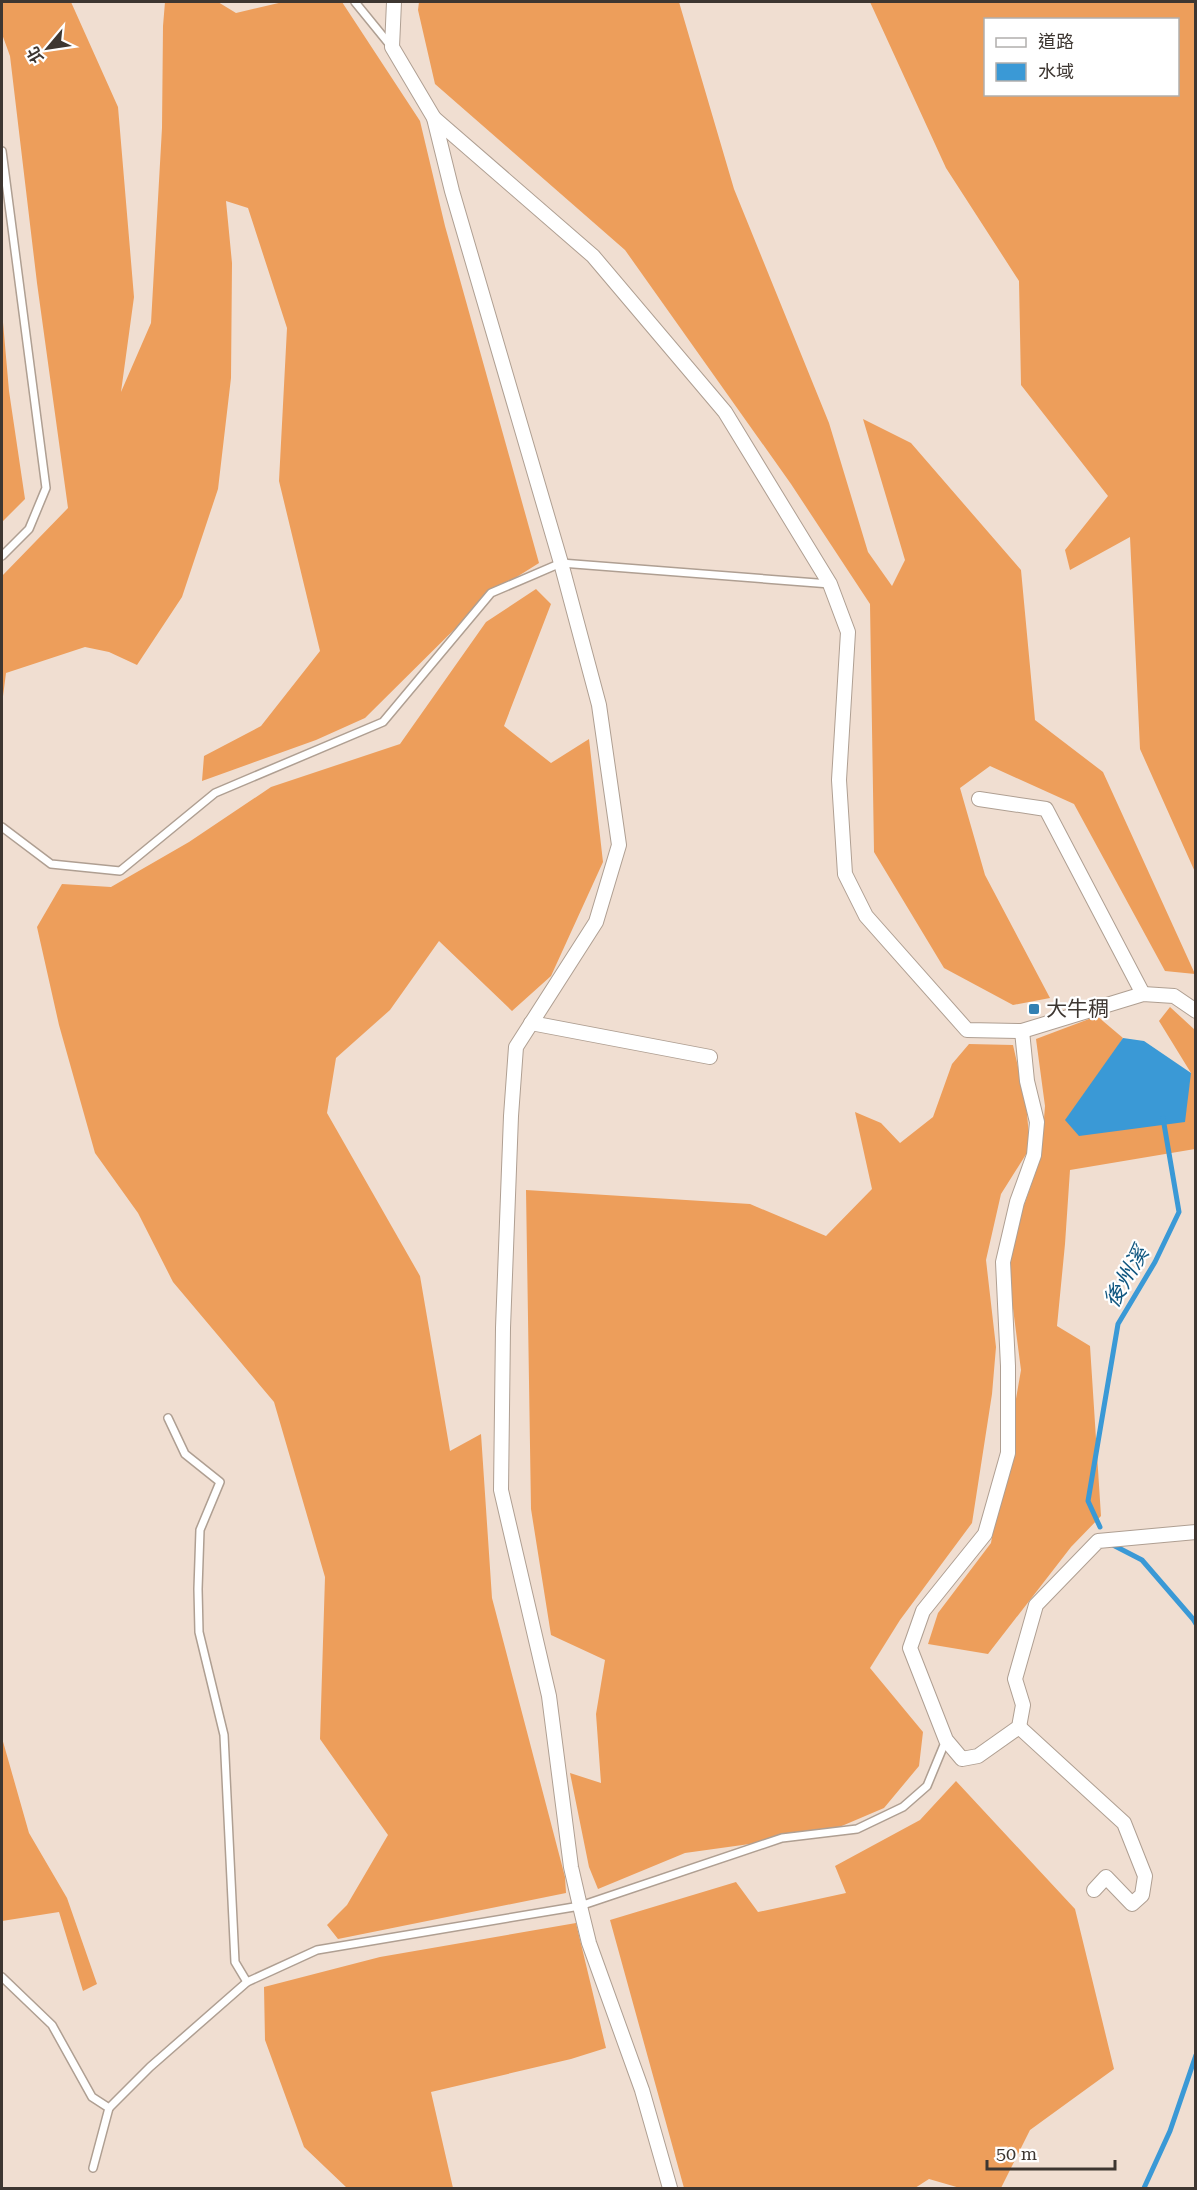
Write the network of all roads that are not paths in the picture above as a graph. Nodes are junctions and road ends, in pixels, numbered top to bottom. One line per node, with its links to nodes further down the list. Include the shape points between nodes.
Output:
1 (355, 2): 3 (lane)
2 (394, 2): 3 (street)
3 (392, 46): 4 (street)
4 (434, 118): 7 (street); 8 (street, via 601,264 725,412)
5 (2, 152): 6 (lane, via 46,488 29,529)
6 (2, 556)
7 (561, 563): 8 (lane); 10 (lane, via 490,593 383,722 215,793 120,871 51,864); 13 (street, via 599,705 618,845 596,922)
8 (830, 584): 14 (street, via 848,632 839,780 845,874 866,916 967,1030)
9 (979, 799): 11 (street, via 1046,809)
10 (2, 826)
11 (1143, 994): 12 (street, via 1174,996); 14 (street)
12 (1196, 1011)
13 (531, 1023): 15 (street); 21 (street, via 516,1047 511,1116 501,1490 549,1696 571,1867)
14 (1022, 1031): 19 (street, via 1027,1081 1037,1122 1034,1155 1017,1202 1003,1262 1008,1453 985,1534 923,1611 910,1648)
15 (710, 1057)
16 (168, 1418): 23 (lane, via 185,1454 220,1482 200,1530 199,1632 224,1735 235,1962)
17 (1196, 1532): 18 (street, via 1098,1542 1036,1605 1015,1679 1023,1706)
18 (1019, 1727): 19 (street, via 978,1756 962,1759); 20 (street, via 1124,1823 1145,1876 1142,1895 1132,1904 1106,1876)
19 (946, 1740): 21 (lane, via 927,1786 903,1807 857,1829 782,1838)
20 (1094, 1890)
21 (580, 1906): 23 (lane, via 317,1950); 26 (street, via 642,2090)
22 (2, 1977): 24 (lane, via 52,2025 92,2097)
23 (247, 1982): 24 (lane)
24 (109, 2108): 25 (lane)
25 (93, 2168)
26 (670, 2188)

